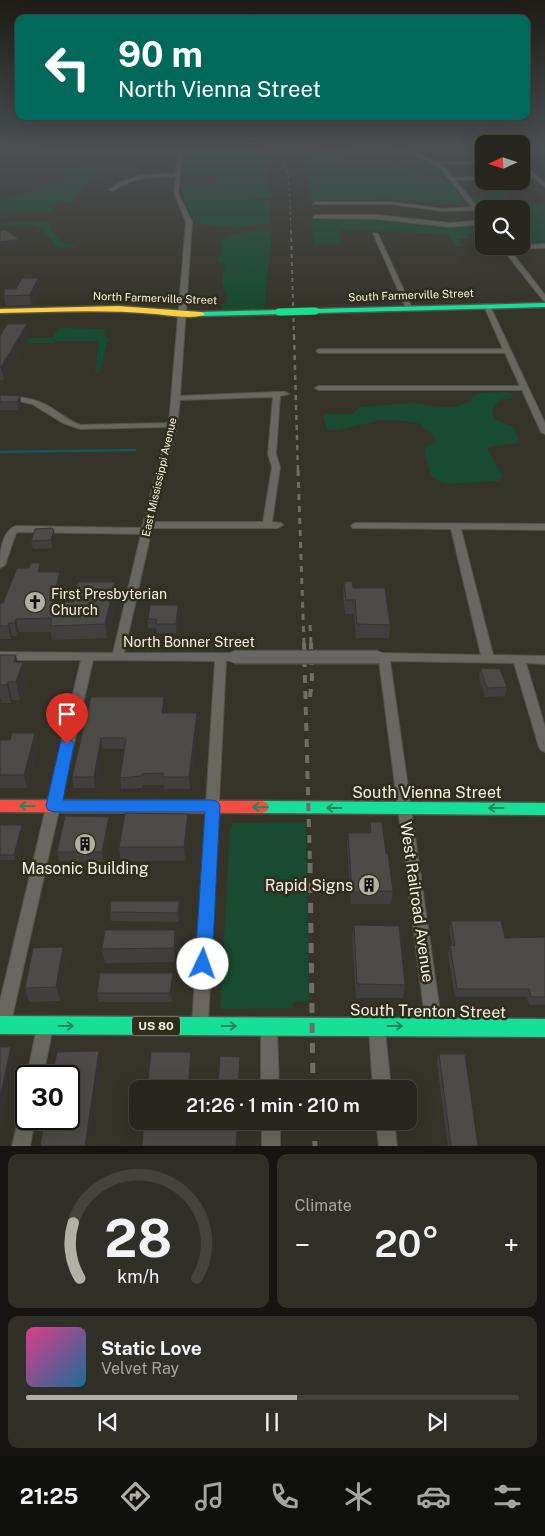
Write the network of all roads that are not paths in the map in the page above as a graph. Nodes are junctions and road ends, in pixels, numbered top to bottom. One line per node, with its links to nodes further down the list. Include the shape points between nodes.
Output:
1 (180, 201): 17 (street, East Mississippi Avenue, via 189,222)
2 (470, 201): 5 (street)
3 (315, 203): 4 (street)
4 (384, 203): 5 (street, via 443,210); 6 (street)
5 (475, 208)
6 (368, 216): 7 (street); 8 (street, via 440,225)
7 (315, 217)
8 (475, 222)
9 (375, 234): 16 (street)
10 (530, 246): 11 (street)
11 (545, 246)
12 (511, 255): 13 (street)
13 (545, 299)
14 (545, 305): 15 (main road, South Farmerville Street)
15 (487, 306): 16 (main road, South Farmerville Street); 21 (street)
16 (409, 308): 19 (main road, South Farmerville Street, bridge)
17 (183, 309): 18 (main road, North Farmerville Street); 19 (main road, North Farmerville Street); 25 (street, East Mississippi Avenue)
18 (0, 310)
19 (279, 312)
20 (318, 350): 21 (street)
21 (507, 351): 23 (street)
22 (319, 388): 23 (street)
23 (524, 388): 27 (street)
24 (0, 398): 26 (street, via 33,402 80,427)
25 (176, 398): 26 (street, East Mississippi Avenue); 28 (street, via 281,394 272,454 276,467)
26 (173, 424): 33 (street, East Mississippi Avenue)
27 (545, 432)
28 (267, 525): 29 (street); 33 (street)
29 (278, 525)
30 (356, 526): 31 (street)
31 (455, 526): 32 (street); 40 (street)
32 (545, 527)
33 (147, 528): 34 (street, via 20,528 12,532); 37 (street, East Mississippi Avenue)
34 (0, 565)
35 (0, 656): 36 (street, North Bonner Street)
36 (88, 656): 37 (street, North Bonner Street); 45 (street)
37 (118, 656): 38 (street, North Bonner Street)
38 (221, 657): 39 (street, North Bonner Street, bridge); 46 (street)
39 (381, 658): 40 (street, North Bonner Street); 47 (street, West Railroad Avenue)
40 (488, 659): 41 (street, North Bonner Street)
41 (519, 660): 42 (street, North Bonner Street); 43 (street)
42 (545, 660)
43 (545, 748)
44 (0, 806): 45 (main road, South Vienna Street, one-way to 44)
45 (54, 806): 46 (main road, South Vienna Street); 49 (street)
46 (212, 806): 47 (main road, South Vienna Street, one-way to 46); 51 (street)
47 (404, 808): 48 (main road, South Vienna Street, one-way to 47); 54 (street, West Railroad Avenue)
48 (545, 809)
49 (1, 1025): 50 (main road, US 80)
50 (45, 1026): 51 (main road, US 80, one-way to 51); 56 (street)
51 (200, 1026): 52 (main road, US 80, one-way to 52)
52 (269, 1026): 53 (main road, South Trenton Street / US 80); 57 (street)
53 (376, 1026): 54 (main road, South Trenton Street / US 80, one-way to 54); 58 (street)
54 (434, 1026): 55 (main road, South Trenton Street / US 80)
55 (545, 1028)
56 (37, 1065)
57 (270, 1080)
58 (381, 1080)
59 (24, 1130): 62 (street)
60 (271, 1130): 63 (street)
61 (386, 1130): 64 (street)
62 (21, 1146)
63 (271, 1146)
64 (388, 1146)

